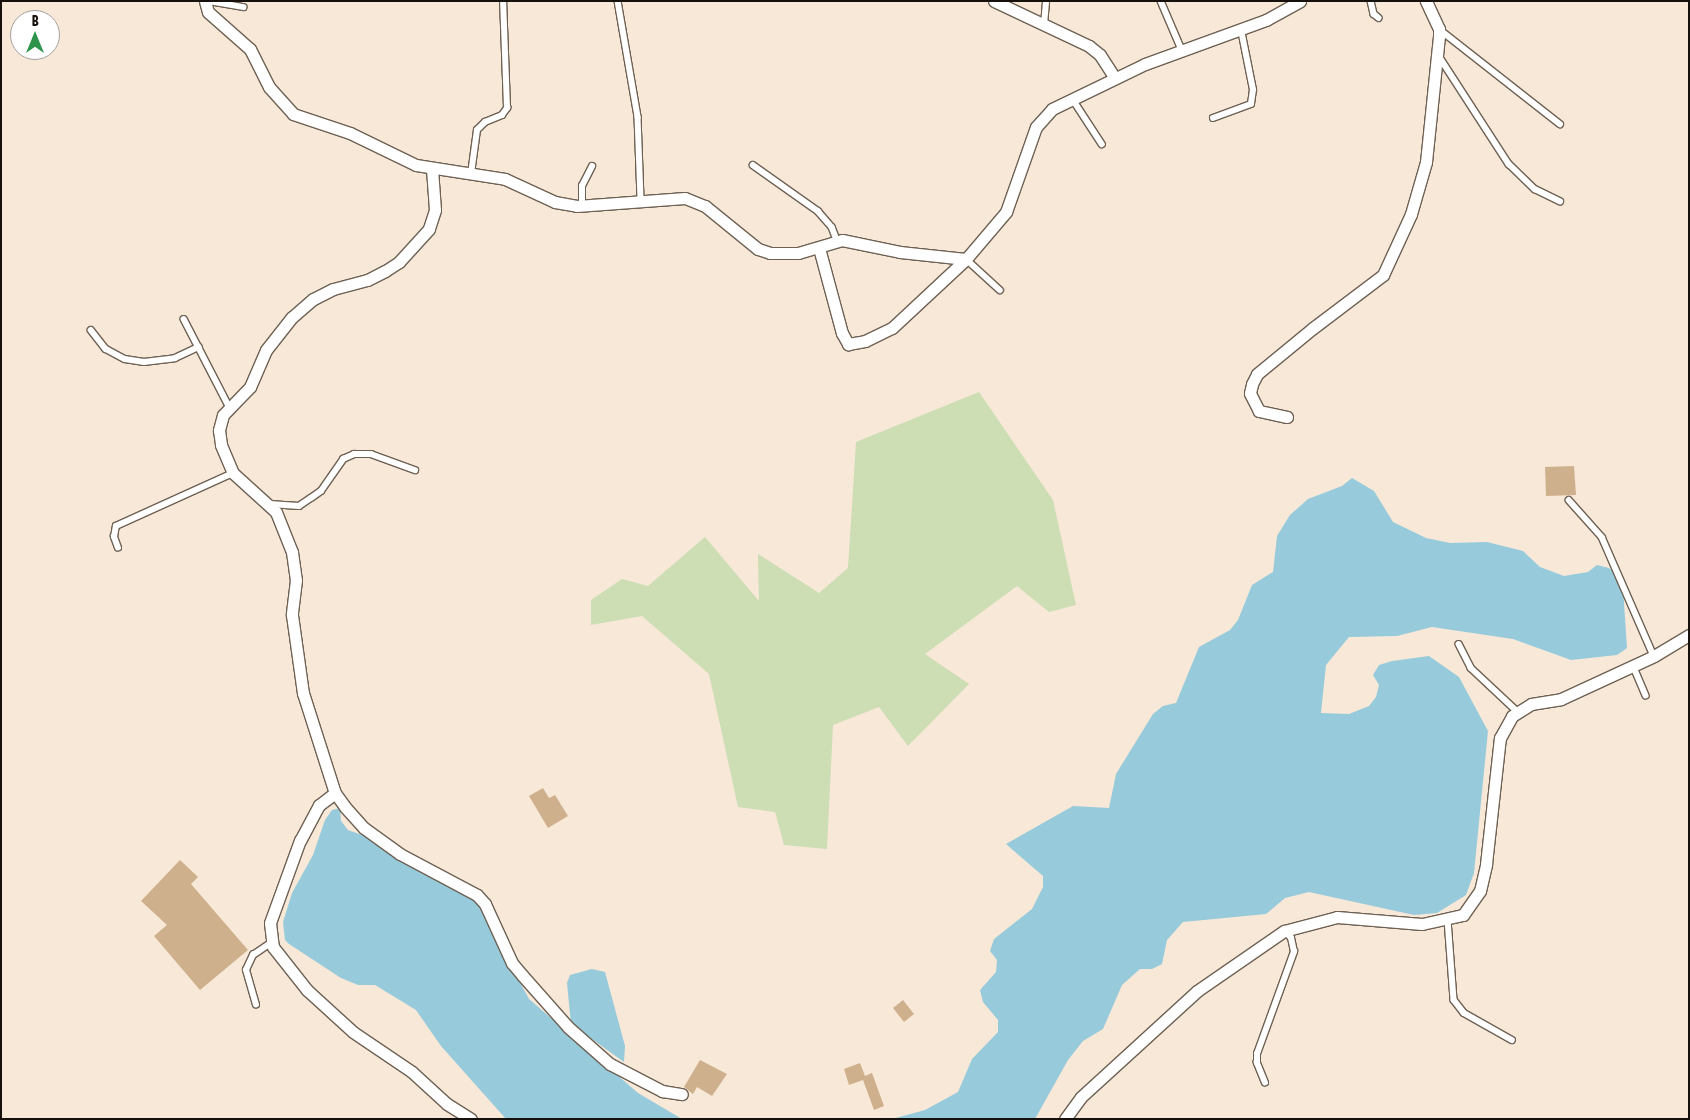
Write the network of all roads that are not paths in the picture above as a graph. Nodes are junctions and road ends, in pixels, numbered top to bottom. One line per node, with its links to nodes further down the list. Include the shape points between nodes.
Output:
1 (205, 1): 25 (street, via 208,12 250,49 269,87 294,114 337,128 398,158)
2 (210, 1): 11 (lane)
3 (503, 1): 26 (lane, via 507,108 502,115 477,130)
4 (618, 1): 27 (lane, via 638,117)
5 (994, 1): 13 (street)
6 (1046, 1): 13 (lane)
7 (1161, 1): 16 (lane)
8 (1300, 1): 15 (street)
9 (1370, 1): 12 (lane, via 1374,14)
10 (1426, 1): 14 (street)
11 (243, 7)
12 (1380, 18)
13 (1044, 25): 18 (street, via 1089,46 1100,55)
14 (1439, 29): 17 (street); 21 (lane)
15 (1241, 30): 16 (street); 20 (lane, via 1253,90 1251,104)
16 (1182, 50): 18 (street)
17 (1437, 52): 28 (lane, via 1509,164 1535,189); 38 (street, via 1426,162 1403,235 1383,275 1257,374 1252,384 1250,393 1259,411)
18 (1115, 78): 19 (street)
19 (1072, 97): 22 (lane); 32 (street, via 1040,120 1006,212)
20 (1213, 118)
21 (1560, 124)
22 (1102, 144)
23 (592, 166): 29 (lane, via 582,186)
24 (752, 166): 30 (lane, via 818,211)
25 (432, 169): 26 (street); 37 (street, via 434,220 424,236 384,271 367,280 333,289 301,308 275,335 258,364 250,387)
26 (471, 174): 29 (street, via 505,179 555,202)
27 (641, 200): 29 (street); 31 (street, via 674,197 696,202 717,214 758,249 770,253 798,253)
28 (1560, 201)
29 (582, 206)
30 (838, 240): 31 (street); 32 (street, via 900,252)
31 (819, 248): 32 (street, via 842,333 848,344 865,341 892,328)
32 (966, 259): 33 (lane)
33 (1000, 290)
34 (184, 320): 36 (lane)
35 (90, 330): 36 (lane, via 106,349 125,359 144,362 175,358)
36 (199, 347): 37 (lane)
37 (230, 408): 40 (street, via 223,415 219,430)
38 (1287, 417)
39 (415, 470): 42 (lane, via 371,454 354,454 342,459 321,491 305,502 285,507)
40 (233, 472): 42 (street, via 246,488); 43 (lane, via 116,526 114,537)
41 (1569, 500): 46 (lane, via 1605,542)
42 (268, 503): 50 (street, via 276,512 292,552 296,580 292,615 303,693)
43 (118, 548)
44 (1689, 634): 46 (street)
45 (1459, 644): 49 (lane, via 1471,668)
46 (1654, 656): 47 (street)
47 (1633, 665): 48 (lane); 49 (street, via 1561,700 1531,704)
48 (1646, 695)
49 (1518, 712): 51 (street, via 1505,725 1500,738 1480,891 1463,915)
50 (335, 793): 53 (street, via 319,805 300,840 270,923); 57 (street, via 364,828 400,854 477,894 486,904 512,963 568,1027 610,1064 662,1091)
51 (1448, 920): 52 (street, via 1422,924 1337,917); 55 (lane, via 1454,1000 1464,1013)
52 (1284, 931): 56 (lane, via 1291,938 1294,952 1257,1054); 59 (street, via 1190,997 1088,1090)
53 (272, 942): 54 (lane, via 253,955 246,970); 58 (street, via 279,958 353,1032 412,1072 447,1104)
54 (256, 1005)
55 (1512, 1040)
56 (1265, 1083)
57 (682, 1094)
58 (471, 1119)
59 (1065, 1119)

